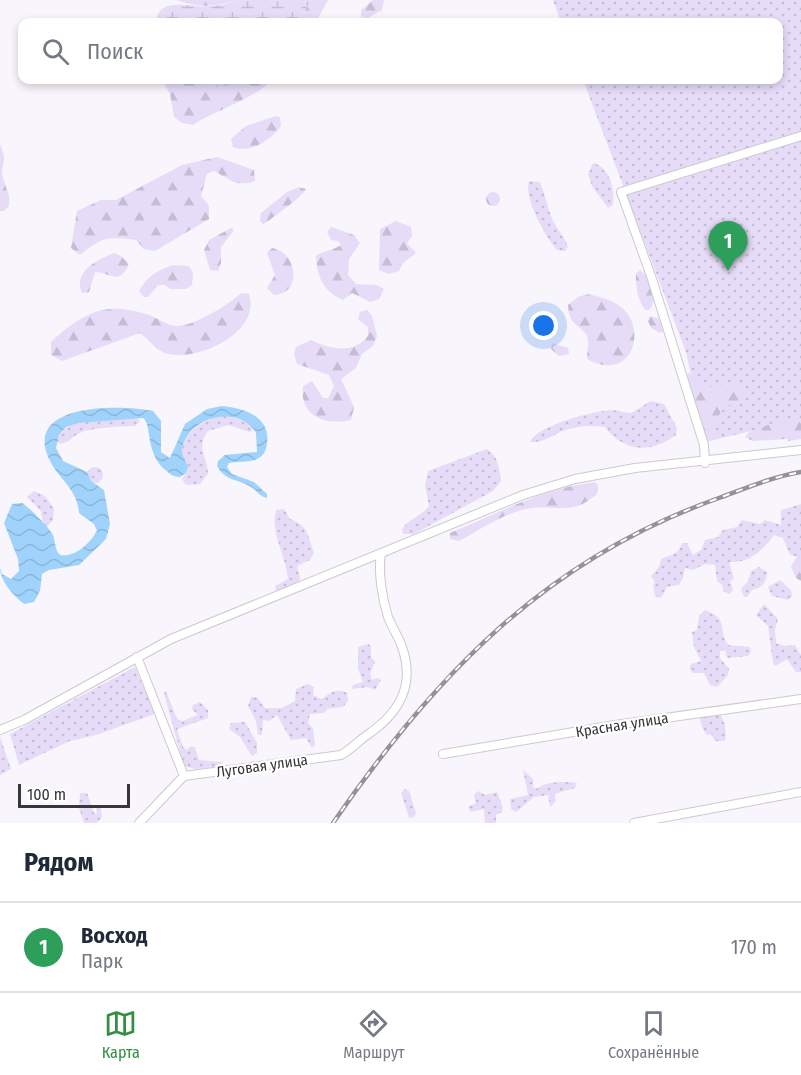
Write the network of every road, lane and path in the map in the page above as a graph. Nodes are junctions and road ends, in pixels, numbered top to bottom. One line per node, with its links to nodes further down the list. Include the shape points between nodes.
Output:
1 (801, 136): 3 (street, via 621,192 704,445)
2 (801, 450): 3 (street)
3 (705, 463): 4 (street, via 634,468 575,479 522,495)
4 (381, 553): 5 (street, via 171,639); 9 (street, Луговая улица, via 388,617 402,646 408,681 386,720 341,755)
5 (137, 657): 7 (street); 9 (street)
6 (801, 699): 8 (street, Красная улица)
7 (0, 730)
8 (443, 754)
9 (184, 776): 11 (street)
10 (801, 792): 12 (street)
11 (139, 823)
12 (634, 823)

